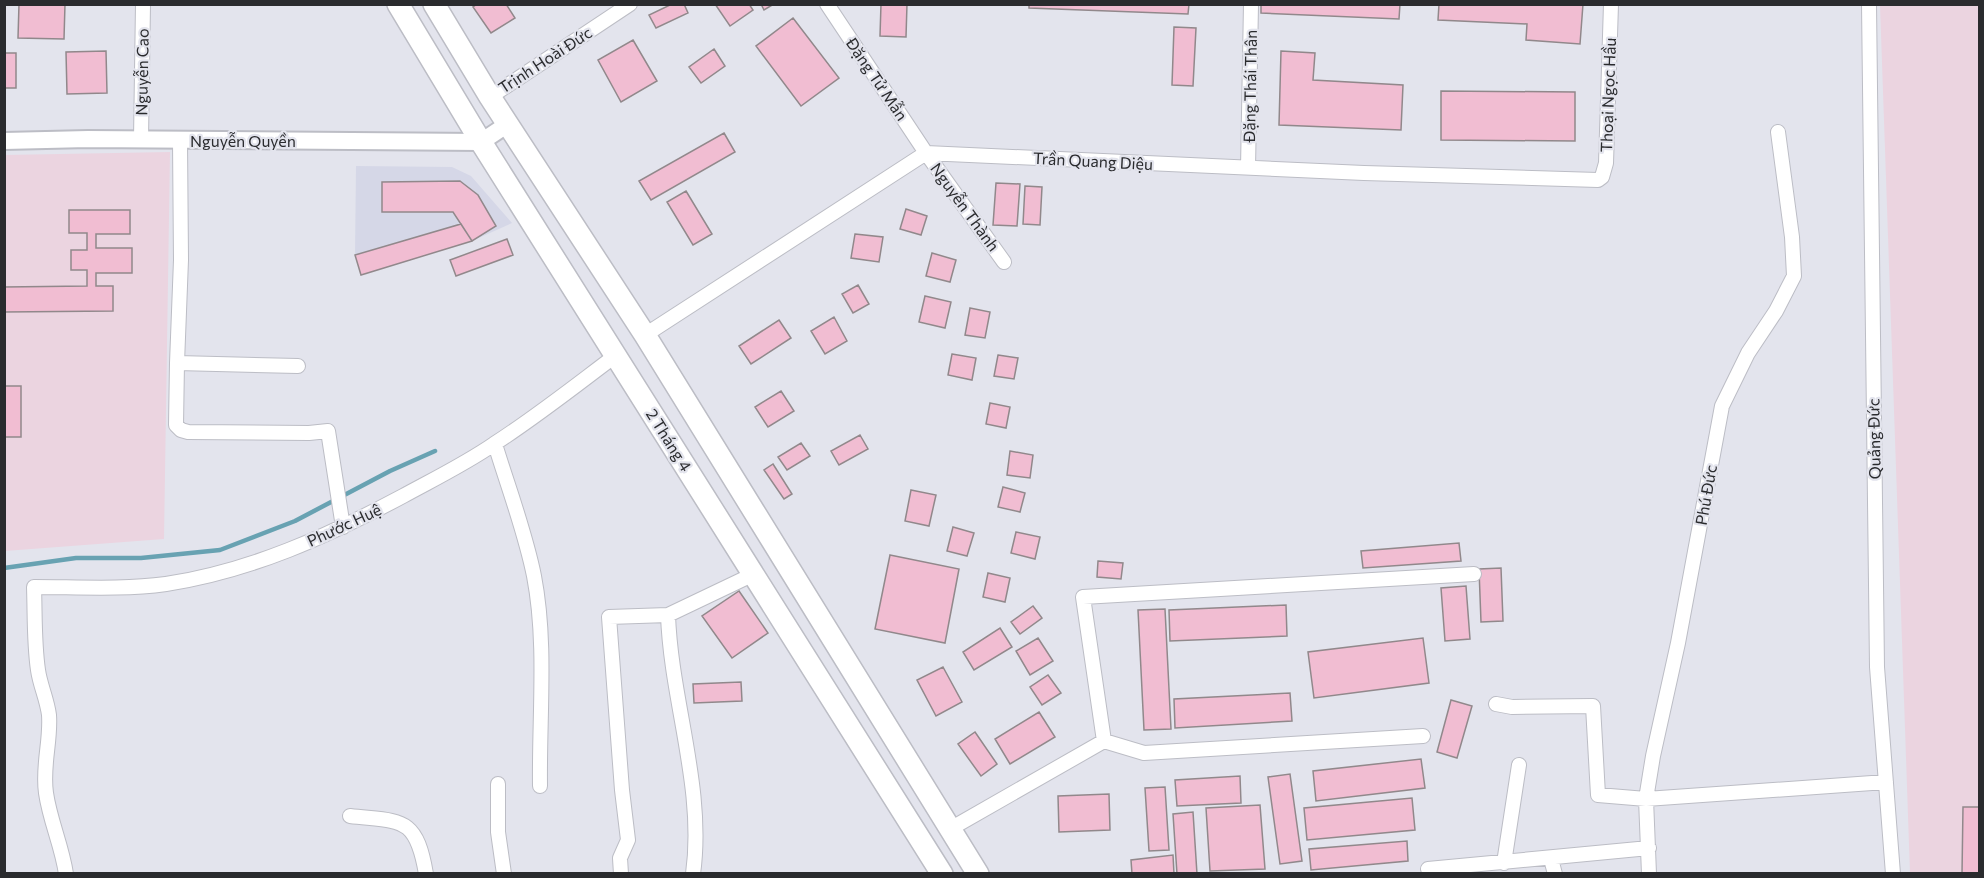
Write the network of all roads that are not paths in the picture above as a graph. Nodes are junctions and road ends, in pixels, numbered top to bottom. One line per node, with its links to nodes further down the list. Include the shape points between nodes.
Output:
1 (143, 4): 12 (street, Nguyễn Cao)
2 (398, 4): 15 (main road, 2 Tháng 4)
3 (435, 4): 9 (main road)
4 (630, 4): 9 (street, Trịnh Hoài Đức)
5 (827, 4): 16 (street, Đặng Tử Mẫn)
6 (1251, 4): 17 (street, Đặng Thái Thân)
7 (1611, 4): 18 (street, Thoại Ngọc Hầu, via 1606,163 1602,177)
8 (1869, 4): 33 (street, Quảng Đức, via 1877,667)
9 (490, 97): 10 (main road)
10 (508, 124): 15 (street); 20 (main road)
11 (1778, 132): 36 (street, Phú Đức, via 1794,276 1748,352 1722,406)
12 (141, 139): 13 (street, Nguyễn Quyền); 14 (street, Nguyễn Quyền)
13 (4, 141)
14 (180, 141): 15 (street, Nguyễn Quyền); 22 (street)
15 (481, 142): 21 (main road, 2 Tháng 4)
16 (926, 153): 17 (street, Trần Quang Diệu); 19 (street, Nguyễn Thành); 20 (street)
17 (1248, 168): 18 (street, Trần Quang Diệu)
18 (1594, 181)
19 (1004, 261)
20 (645, 335): 38 (main road)
21 (615, 356): 24 (street, Phước Huệ); 26 (main road, 2 Tháng 4)
22 (177, 363): 23 (street); 25 (street, via 176,425 181,430 328,431)
23 (298, 366)
24 (495, 444): 25 (street, Phước Huệ); 35 (street, via 534,577 541,686)
25 (343, 527): 43 (street, Phước Huệ, via 255,563 196,578 115,587 34,587 38,673 49,715 45,782)
26 (754, 574): 28 (street); 48 (main road, 2 Tháng 4)
27 (1474, 574): 31 (street, via 1083,597)
28 (668, 615): 46 (street, via 609,617 628,840 620,858); 47 (street, via 672,667 690,774)
29 (1496, 704): 36 (street, via 1593,706 1598,795)
30 (1423, 736): 31 (street, via 1144,753)
31 (1104, 741): 38 (street)
32 (1519, 765): 41 (street)
33 (1886, 782): 36 (street); 52 (street, Quảng Đức)
34 (498, 784): 45 (street, via 498,832)
35 (540, 786)
36 (1646, 799): 39 (street, Phú Đức)
37 (350, 816): 44 (street, via 384,819 414,832)
38 (950, 829): 49 (main road)
39 (1649, 848): 40 (street); 51 (street, Phú Đức)
40 (1551, 859): 41 (street); 50 (street)
41 (1504, 863): 42 (street)
42 (1428, 869)
43 (66, 873)
44 (426, 873)
45 (504, 873)
46 (621, 873)
47 (693, 873)
48 (942, 873)
49 (978, 873)
50 (1555, 873)
51 (1649, 873)
52 (1893, 873)

